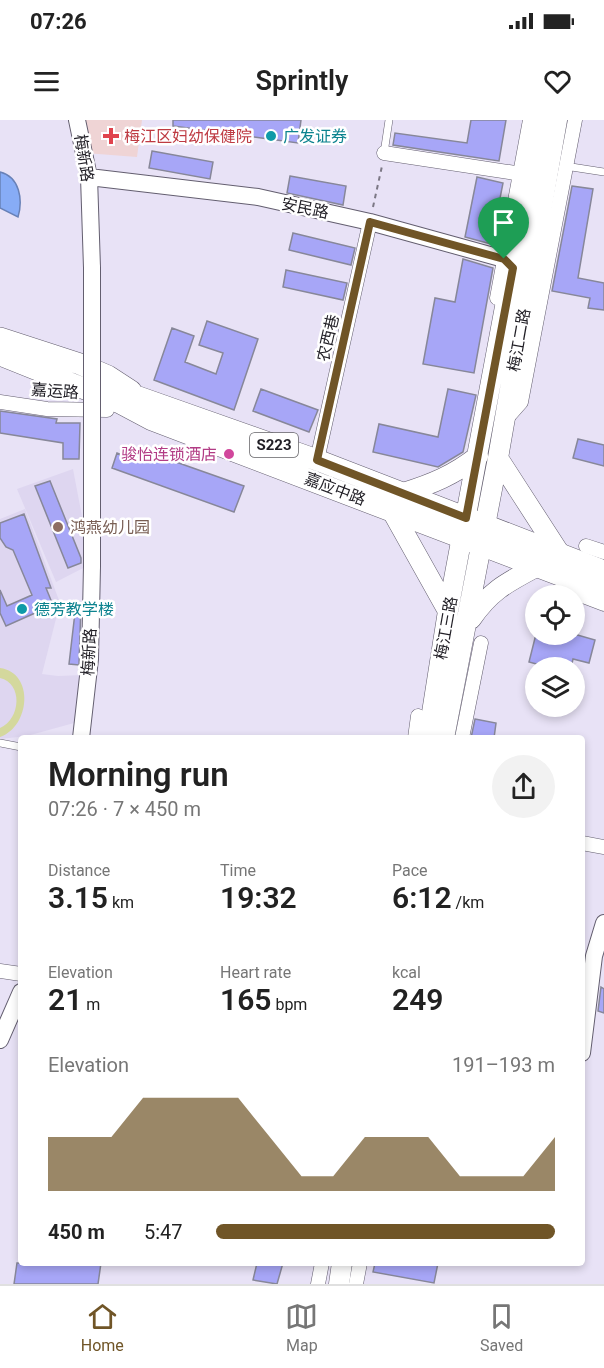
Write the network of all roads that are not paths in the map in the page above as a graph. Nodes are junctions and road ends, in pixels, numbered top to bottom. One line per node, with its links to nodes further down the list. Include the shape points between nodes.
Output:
1 (77, 120): 11 (street, 梅新路)
2 (389, 120): 7 (lane)
3 (530, 120): 13 (street)
4 (540, 120): 13 (main road, 梅江二路)
5 (557, 120): 8 (main road, 梅江二路)
6 (575, 120): 8 (street)
7 (384, 153): 10 (street)
8 (558, 165): 9 (lane); 22 (main road, 梅江二路, via 505,421)
9 (604, 172)
10 (516, 173)
11 (89, 177): 12 (street, 安民路, via 258,197); 38 (street, 梅新路, bridge, via 92,566 90,659)
12 (370, 222): 13 (street, 安民路); 23 (street, 农西巷)
13 (508, 263): 22 (main road, 梅江二路, via 488,403)
14 (0, 338): 18 (main road, via 81,364)
15 (0, 348): 18 (main road, 嘉应中路 / S223)
16 (0, 355): 21 (main road, 嘉应中路 / S223, via 120,403)
17 (0, 366): 20 (main road)
18 (144, 399): 23 (main road, 嘉应中路 / S223)
19 (0, 402): 20 (street, 嘉运路, via 47,409)
20 (107, 410): 21 (main road)
21 (152, 420): 24 (main road, 嘉应中路 / S223)
22 (488, 457): 24 (main road); 25 (main road, 梅江二路); 28 (main road)
23 (317, 460): 24 (main road, 嘉应中路 / S223)
24 (397, 502): 25 (main road, 嘉应中路 / S223); 34 (main road)
25 (474, 532): 28 (main road, 嘉应中路 / S223); 29 (main road, 嘉应中路 / S223); 34 (main road, 梅江三路); 35 (main road, 梅江三路)
26 (586, 546): 27 (street)
27 (604, 552)
28 (560, 554): 30 (main road, 嘉应中路 / S223)
29 (536, 567): 31 (main road, 嘉应中路 / S223); 35 (main road, via 483,600)
30 (604, 571)
31 (604, 592)
32 (585, 597): 33 (street)
33 (604, 604)
34 (448, 611): 40 (main road, 梅江三路)
35 (466, 626): 41 (main road, 梅江三路)
36 (481, 644): 42 (street)
37 (418, 716): 39 (street)
38 (81, 735)
39 (415, 735)
40 (428, 735)
41 (445, 735)
42 (463, 735)
43 (0, 743): 44 (lane)
44 (18, 746)
45 (585, 844): 46 (street)
46 (604, 848)
47 (604, 923): 48 (street)
48 (599, 958): 52 (street)
49 (0, 971): 50 (street)
50 (18, 974)
51 (18, 999): 53 (street)
52 (585, 1036)
53 (0, 1040)
54 (321, 1266): 57 (street)
55 (342, 1266): 58 (main road)
56 (359, 1266): 59 (street)
57 (318, 1284)
58 (339, 1284)
59 (356, 1284)

